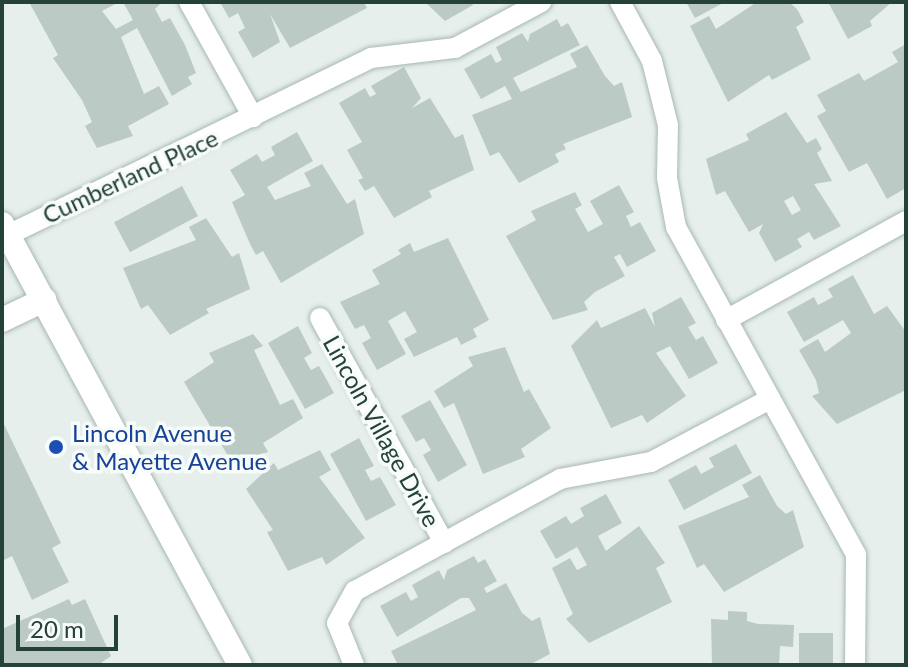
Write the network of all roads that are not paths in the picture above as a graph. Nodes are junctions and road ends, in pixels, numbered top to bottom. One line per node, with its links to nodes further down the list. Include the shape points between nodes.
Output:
1 (189, 2): 4 (lane)
2 (541, 2): 4 (lane, Cumberland Place, via 455,48 371,58)
3 (620, 2): 10 (lane, via 652,61 668,125 667,178 676,227)
4 (253, 117): 6 (lane, Cumberland Place)
5 (906, 221): 10 (lane)
6 (5, 229): 7 (main road)
7 (44, 300): 9 (main road); 13 (main road)
8 (320, 318): 12 (lane, Lincoln Village Drive)
9 (2, 320)
10 (726, 320): 11 (lane)
11 (770, 399): 12 (lane, Lincoln Village Drive, via 651,462 560,479); 15 (lane, via 856,555)
12 (444, 543): 14 (lane, Lincoln Village Drive, via 355,591 342,605 337,623)
13 (240, 665)
14 (354, 665)
15 (855, 665)

